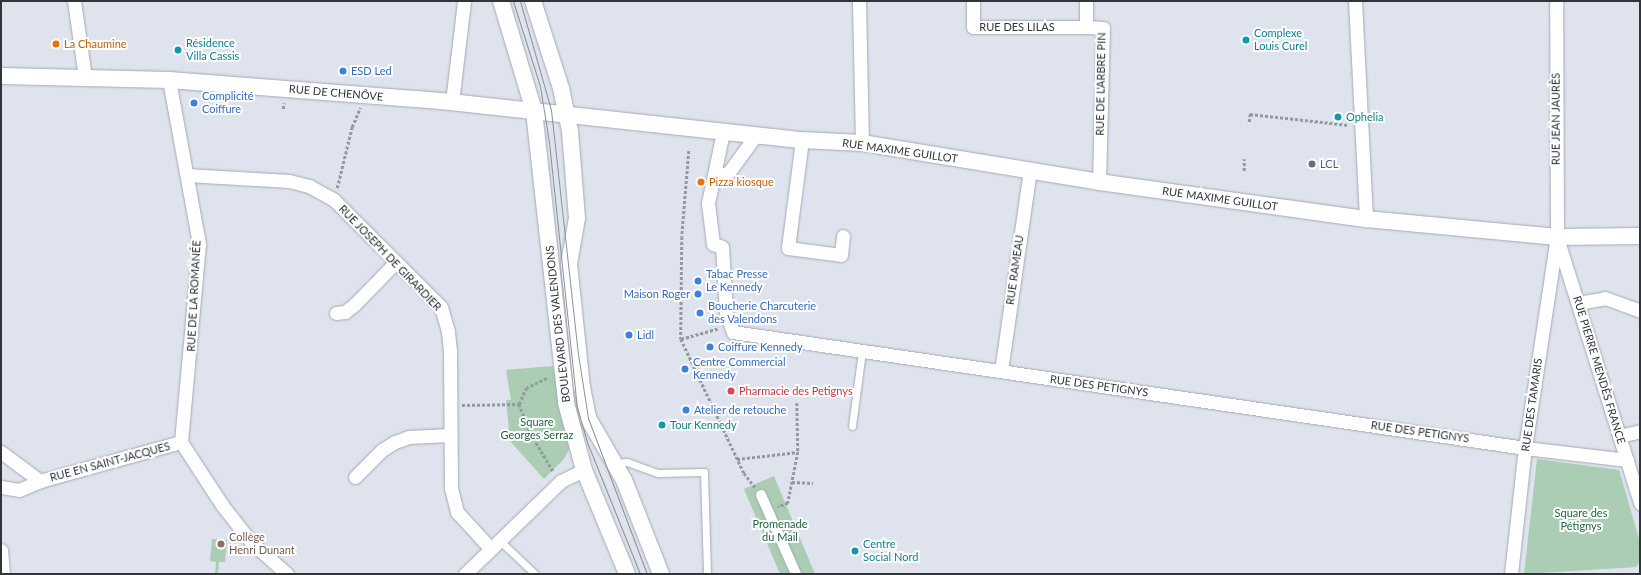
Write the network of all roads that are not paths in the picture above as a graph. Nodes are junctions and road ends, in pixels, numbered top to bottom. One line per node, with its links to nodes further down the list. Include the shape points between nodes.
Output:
1 (74, 1): 12 (street)
2 (464, 1): 14 (street)
3 (501, 1): 15 (street, BOULEVARD DES VALENDONS)
4 (534, 1): 16 (street, BOULEVARD DES VALENDONS)
5 (859, 1): 21 (street)
6 (973, 1): 10 (street, RUE DES LILAS, via 973,27)
7 (1086, 1): 10 (street, RUE DE L'ARBRE PIN)
8 (1355, 1): 26 (street)
9 (1556, 1): 29 (street, RUE JEAN JAURÈS)
10 (1086, 27): 25 (street, RUE DE L'ARBRE PIN, via 1103,28)
11 (1, 76): 12 (street, RUE DE CHENÔVE)
12 (85, 77): 13 (street, RUE DE CHENÔVE)
13 (169, 80): 14 (street, RUE DE CHENÔVE); 23 (street, RUE DE LA ROMANÉE)
14 (452, 102): 15 (street, RUE DE CHENÔVE)
15 (534, 111): 16 (street, RUE DE CHENÔVE); 45 (street, BOULEVARD DES VALENDONS, via 566,403)
16 (568, 115): 17 (street, RUE DE CHENÔVE); 44 (street, BOULEVARD DES VALENDONS, via 577,218 569,264 582,387 588,418)
17 (670, 127): 18 (street, RUE MAXIME GUILLOT)
18 (723, 132): 19 (street, RUE MAXIME GUILLOT); 24 (street)
19 (756, 135): 20 (street, RUE MAXIME GUILLOT); 24 (street, via 729,172)
20 (802, 140): 21 (street, RUE MAXIME GUILLOT); 27 (street, via 788,248 841,254)
21 (862, 143): 22 (street, RUE MAXIME GUILLOT)
22 (1030, 170): 25 (street, RUE MAXIME GUILLOT); 35 (street, RUE RAMEAU)
23 (187, 175): 30 (street, RUE JOSEPH DE GIRARDIER, via 289,181 309,186 334,200); 40 (street, RUE DE LA ROMANÉE, via 199,244)
24 (713, 179): 34 (street, RUE DES PETIGNYS, via 708,202 713,244 722,247 726,313 731,328)
25 (1099, 182): 26 (street, RUE MAXIME GUILLOT)
26 (1366, 219): 29 (street, RUE MAXIME GUILLOT)
27 (843, 236)
28 (1640, 236): 29 (street, RUE MAXIME GUILLOT)
29 (1557, 237): 31 (street, RUE PIERRE MENDÈS FRANCE); 41 (street, RUE DES TAMARIS)
30 (396, 262): 33 (street, via 354,305 345,312); 38 (street, RUE JOSEPH DE GIRARDIER, via 441,307 445,317 450,351)
31 (1578, 302): 32 (street, via 1606,298); 39 (street, RUE PIERRE MENDÈS FRANCE)
32 (1640, 311)
33 (336, 313)
34 (862, 351): 35 (street, RUE DES PETIGNYS); 36 (lane)
35 (1001, 371): 41 (street, RUE DES PETIGNYS)
36 (852, 426)
37 (1640, 431): 39 (street)
38 (449, 434): 46 (street, via 409,436 395,442 382,450); 51 (street, RUE JOSEPH DE GIRARDIER, via 451,488 457,512)
39 (1619, 436): 43 (street, RUE PIERRE MENDÈS FRANCE)
40 (181, 442): 47 (street, RUE EN SAINT-JACQUES); 54 (street, via 222,505 251,542)
41 (1525, 448): 43 (street, RUE DES PETIGNYS); 61 (street, RUE DES TAMARIS)
42 (1, 452): 47 (street, RUE EN SAINT-JACQUES)
43 (1627, 460): 50 (street, RUE PIERRE MENDÈS FRANCE)
44 (614, 463): 58 (street, BOULEVARD DES VALENDONS, via 624,480); 59 (lane, via 627,462 658,473 704,472)
45 (584, 470): 51 (street, via 561,481); 57 (street, BOULEVARD DES VALENDONS)
46 (355, 478)
47 (40, 481): 48 (street, RUE EN SAINT-JACQUES, via 19,490)
48 (1, 487)
49 (761, 495): 60 (street)
50 (1640, 504)
51 (495, 544): 55 (street); 56 (lane)
52 (1, 550): 53 (street)
53 (3, 574)
54 (287, 574)
55 (465, 574)
56 (535, 574)
57 (627, 574)
58 (661, 574)
59 (707, 574)
60 (796, 574)
61 (1511, 574)

